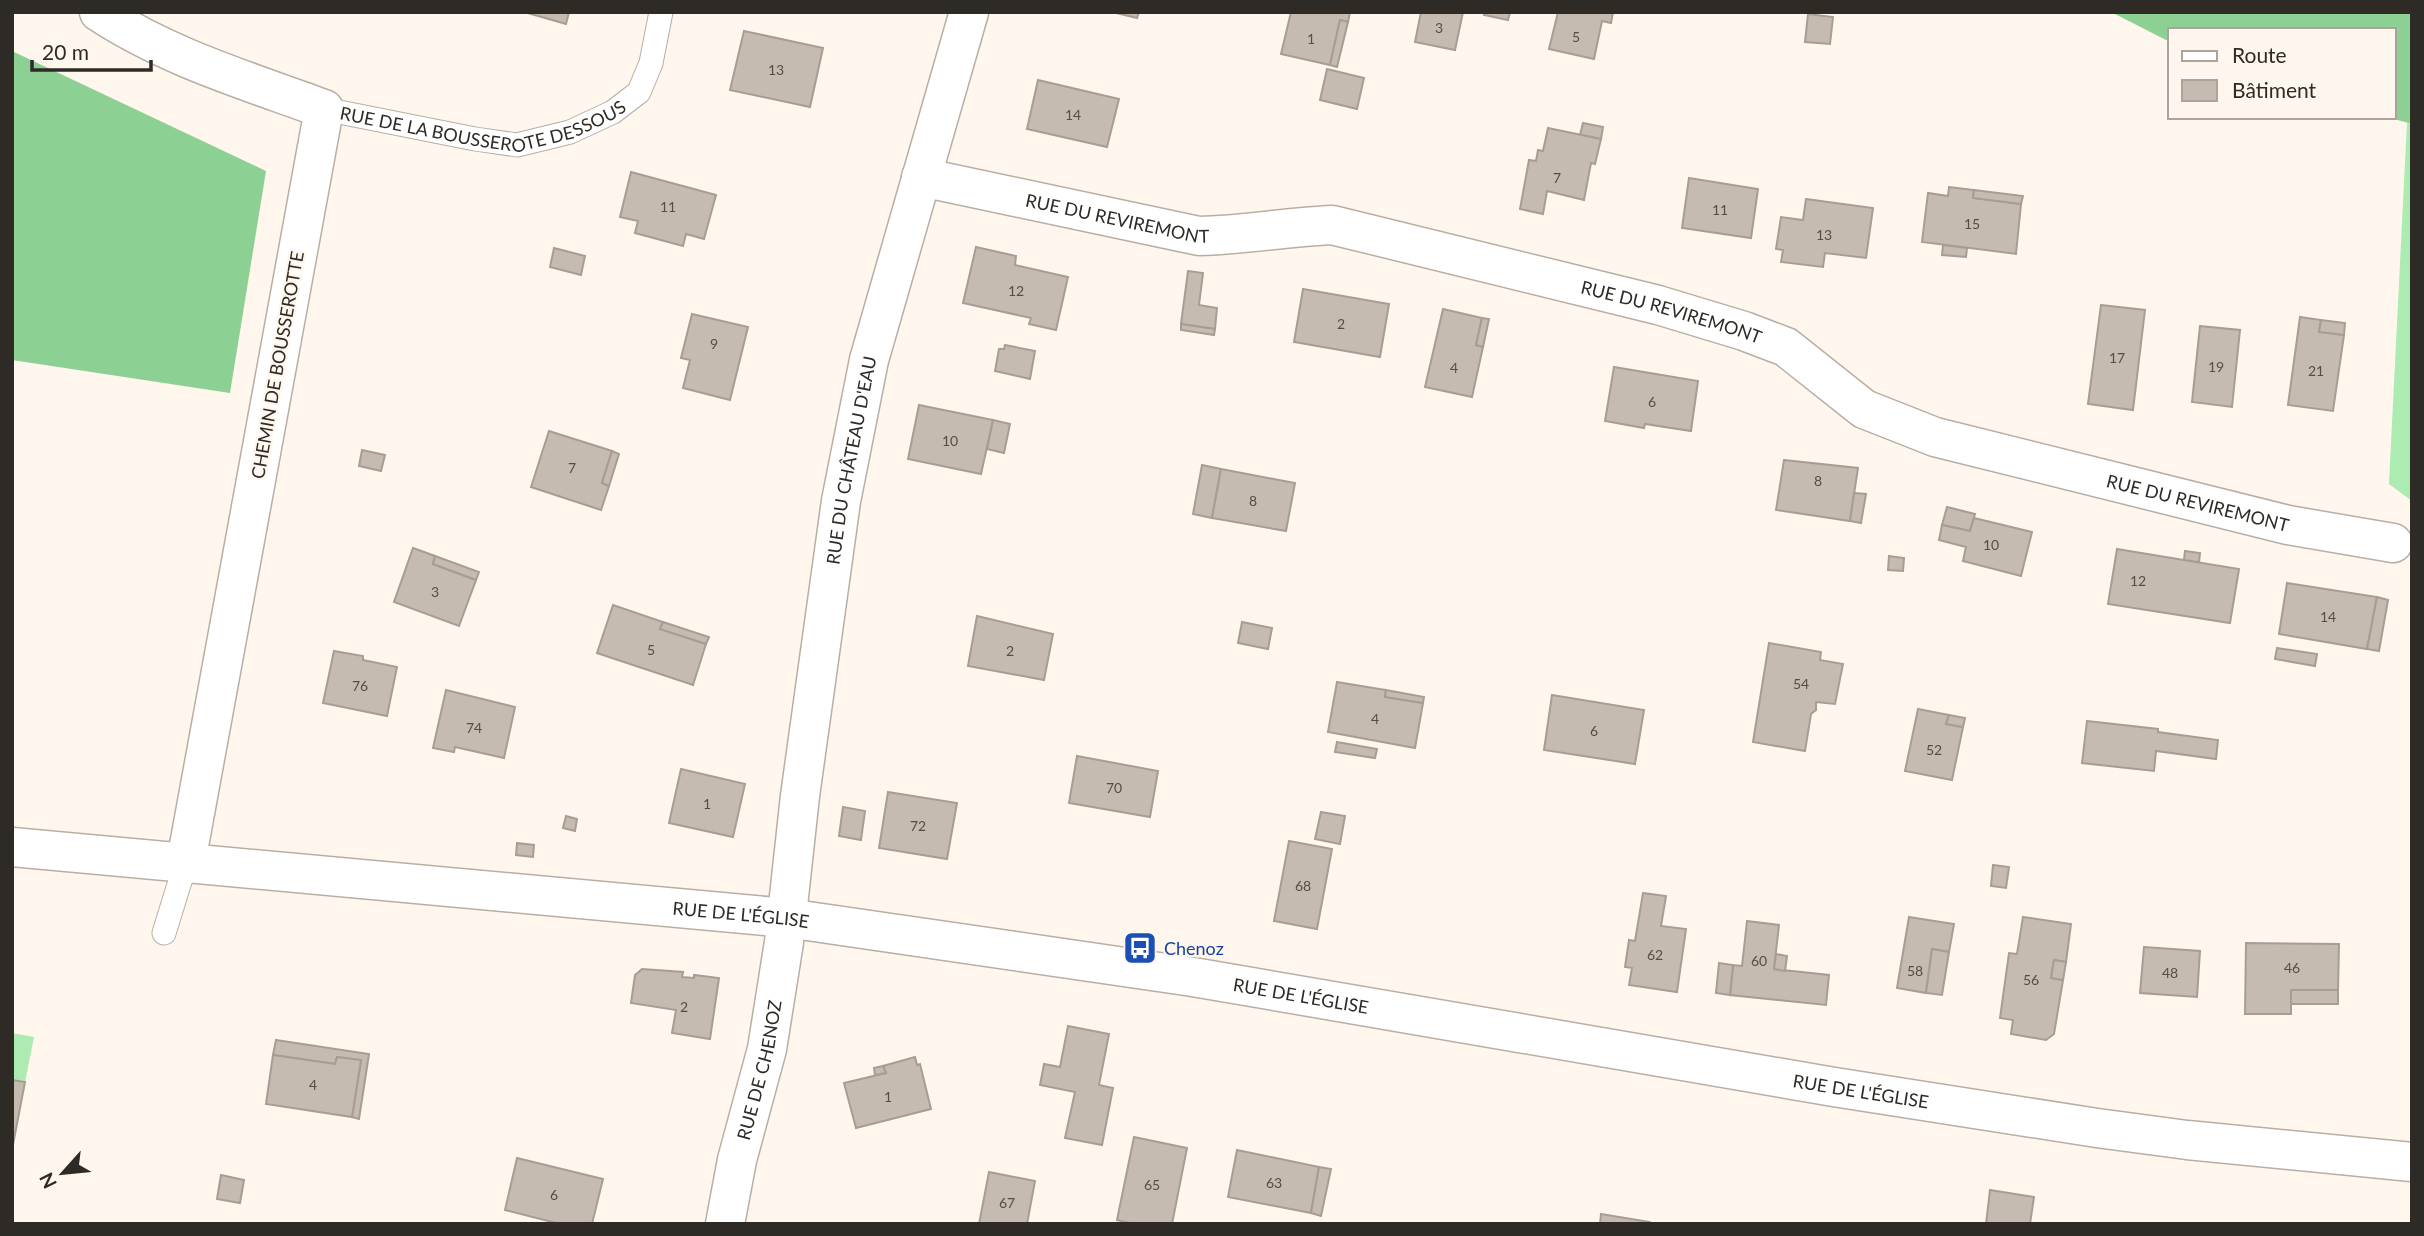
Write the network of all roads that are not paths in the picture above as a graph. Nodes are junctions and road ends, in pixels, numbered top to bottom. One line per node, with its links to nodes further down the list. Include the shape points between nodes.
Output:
1 (99, 12): 4 (street, via 126,30)
2 (661, 12): 4 (lane, RUE DE LA BOUSSEROTE DESSOUS, via 651,63 639,92 570,132 517,145)
3 (969, 12): 5 (street, RUE DU CHÂTEAU D'EAU)
4 (324, 109): 8 (street, CHEMIN DE BOUSSEROTTE)
5 (921, 177): 6 (street, RUE DU REVIREMONT, via 1199,236 1332,225 1658,305 1786,347 1864,409 1935,437 2288,525); 9 (street, RUE DU CHÂTEAU D'EAU, via 869,360 841,501)
6 (2393, 543)
7 (12, 847): 8 (street, RUE DE L'ÉGLISE)
8 (186, 862): 9 (street, RUE DE L'ÉGLISE); 10 (lane)
9 (787, 918): 11 (street, RUE DE L'ÉGLISE, via 1193,977 2084,1126); 12 (street, RUE DE CHENOZ, via 764,1066 737,1160)
10 (164, 933)
11 (2412, 1162)
12 (725, 1224)

